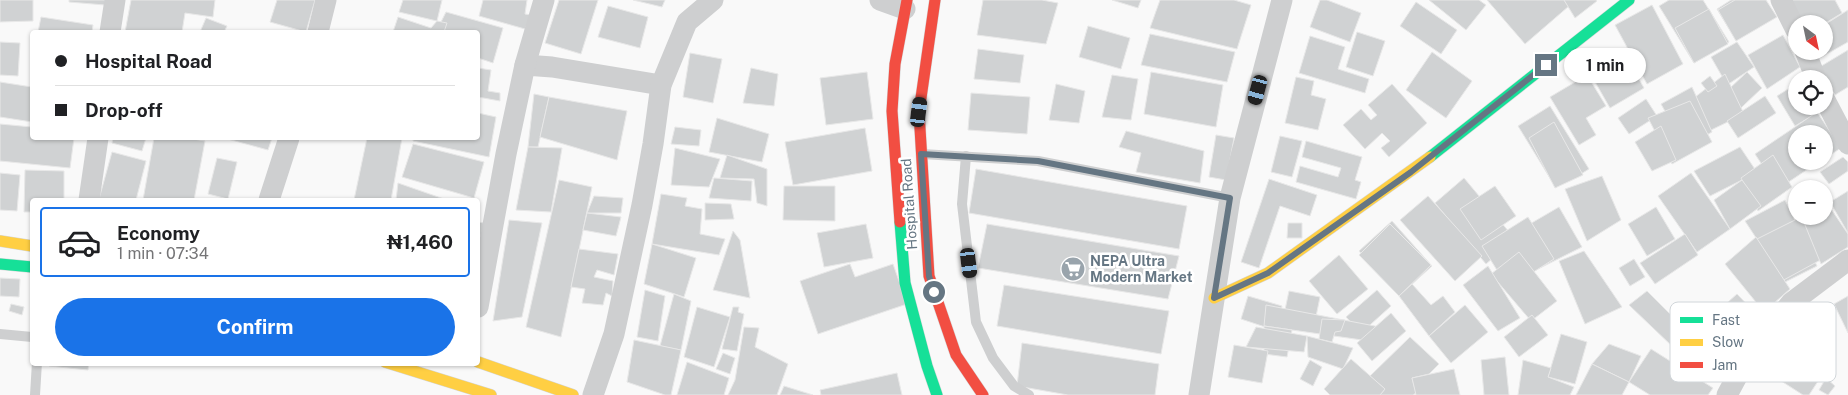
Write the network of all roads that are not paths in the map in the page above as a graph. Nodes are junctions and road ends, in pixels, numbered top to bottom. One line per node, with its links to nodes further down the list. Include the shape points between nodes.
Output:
1 (115, 0): 12 (street)
2 (326, 0): 13 (street)
3 (544, 0): 14 (street)
4 (713, 0): 15 (street, via 687,22)
5 (880, 0): 10 (street)
6 (935, 0): 20 (street, Hospital Road, via 919,112)
7 (1282, 0): 24 (street)
8 (1629, 0): 31 (street, via 1403,177 1268,273)
9 (1781, 0): 11 (street)
10 (906, 4): 39 (street, Hospital Road, via 895,64 894,156 904,283)
11 (1788, 15)
12 (110, 30)
13 (318, 30)
14 (525, 65): 15 (street); 30 (street)
15 (661, 85): 43 (street, via 642,205 614,334)
16 (1833, 115): 19 (street)
17 (98, 140): 22 (street)
18 (288, 140): 23 (street)
19 (1848, 144)
20 (921, 154): 21 (lane); 44 (street, Hospital Road, via 929,276 956,355)
21 (966, 156): 24 (lane, via 1038,161); 45 (lane, via 962,204 976,322 993,358 1014,386)
22 (89, 198)
23 (270, 198)
24 (1230, 198): 31 (street)
25 (0, 241): 26 (street)
26 (30, 246)
27 (1848, 260): 32 (street)
28 (0, 264): 29 (street)
29 (30, 267)
30 (480, 296)
31 (1214, 298): 46 (street)
32 (1791, 302)
33 (0, 334): 34 (lane)
34 (30, 337)
35 (480, 363): 42 (street)
36 (36, 366): 40 (lane)
37 (398, 366): 41 (street)
38 (1735, 382): 47 (street)
39 (933, 392)
40 (35, 395)
41 (491, 395)
42 (573, 395)
43 (593, 395)
44 (983, 395)
45 (1029, 395)
46 (1199, 395)
47 (1728, 395)

